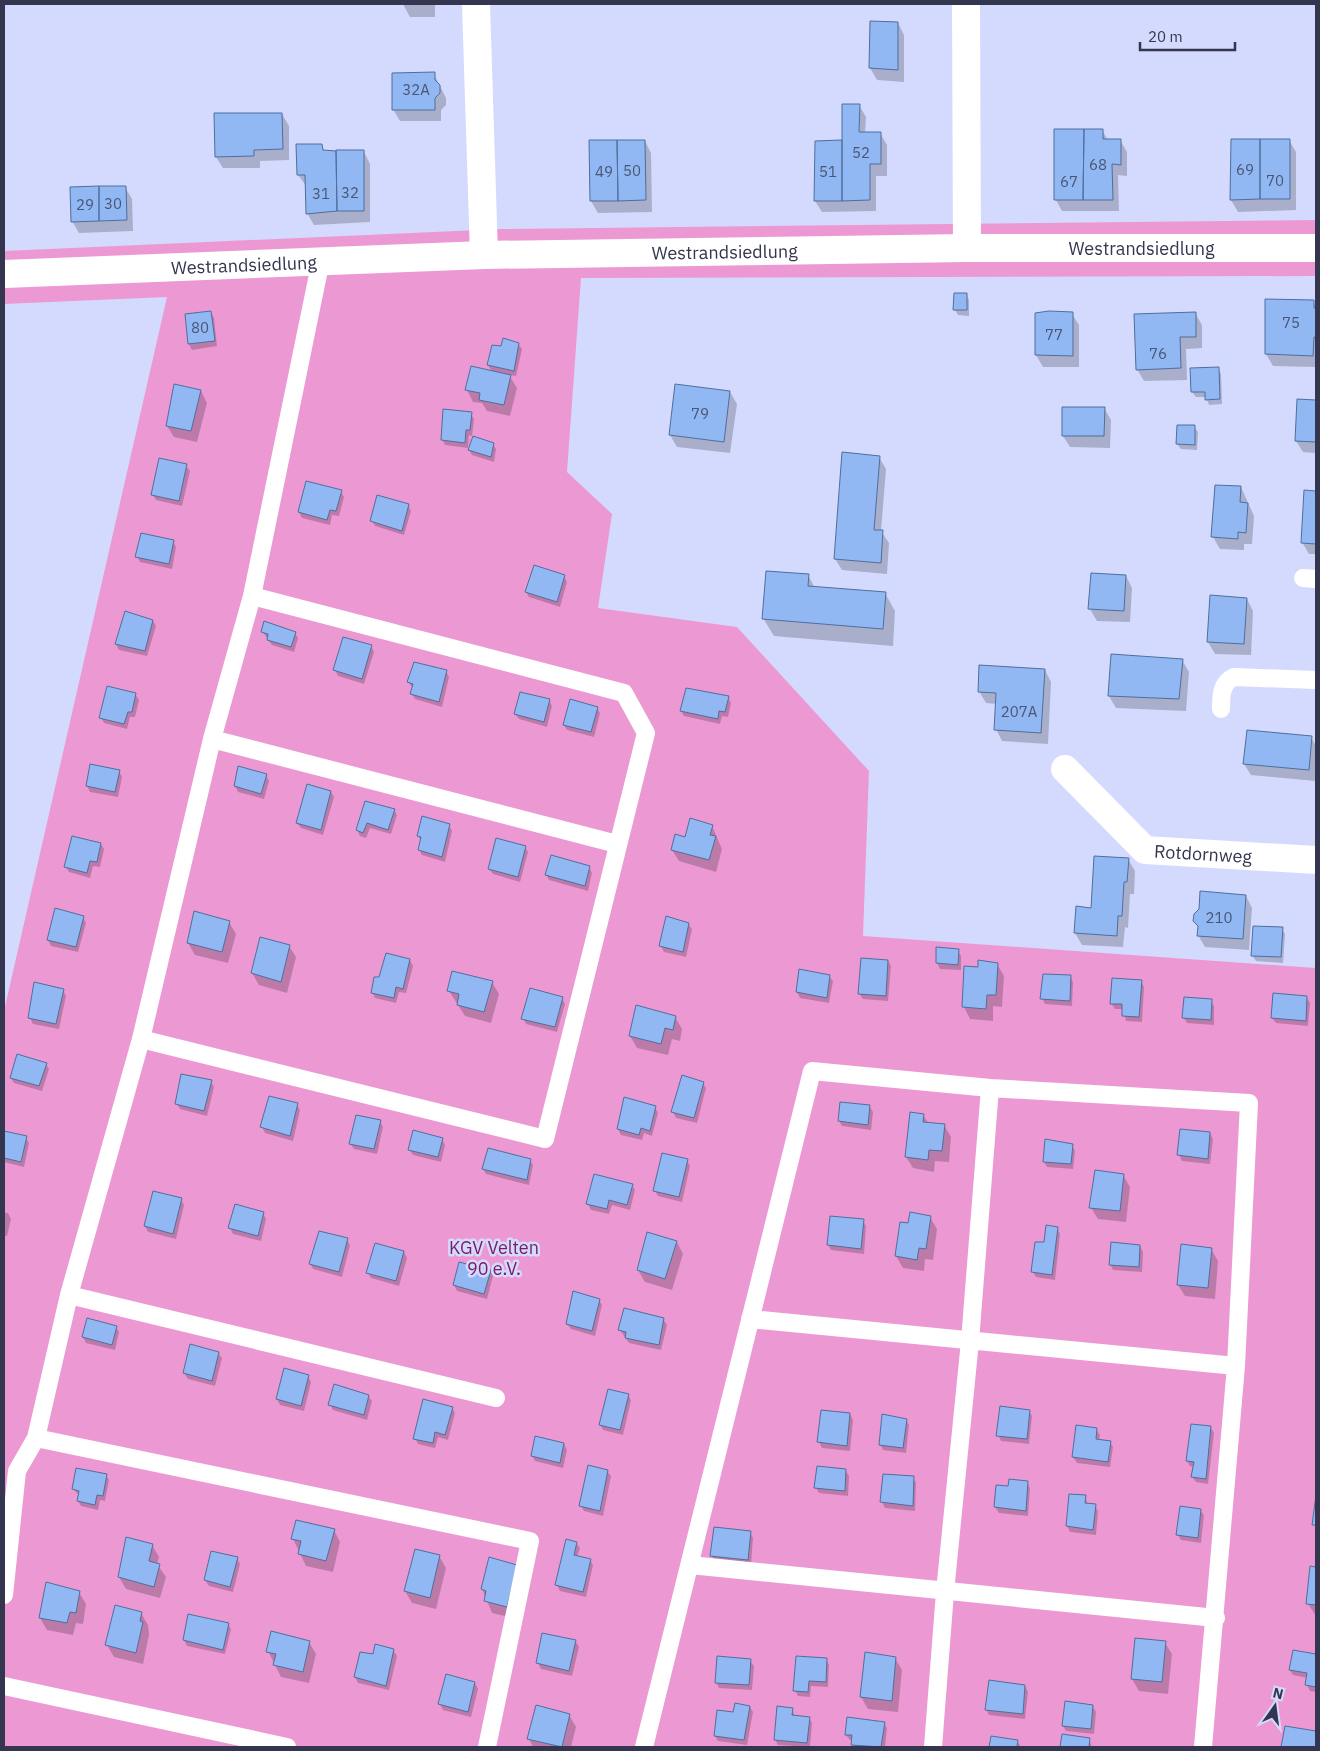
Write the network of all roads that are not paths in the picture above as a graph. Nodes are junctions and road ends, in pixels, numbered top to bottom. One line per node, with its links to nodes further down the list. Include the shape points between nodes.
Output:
1 (476, 4): 5 (street)
2 (966, 4): 3 (street)
3 (966, 248): 4 (street, Westrandsiedlung); 5 (street, Westrandsiedlung)
4 (1316, 248)
5 (484, 255): 6 (street, Westrandsiedlung)
6 (321, 260): 7 (street, Westrandsiedlung); 8 (lane)
7 (4, 274)
8 (252, 596): 11 (lane); 13 (lane, via 624,693 646,733)
9 (1316, 680): 10 (lane, via 1234,677 1224,685)
10 (1221, 709)
11 (212, 739): 13 (lane); 15 (lane)
12 (1065, 769): 14 (street, Rotdornweg, via 1144,850)
13 (617, 844): 15 (lane, via 545,1139)
14 (1316, 860)
15 (140, 1039): 17 (lane)
16 (990, 1088): 18 (lane, via 812,1071); 19 (lane); 20 (lane, via 1249,1103)
17 (69, 1295): 21 (lane); 22 (lane)
18 (750, 1318): 19 (lane); 23 (lane)
19 (970, 1341): 20 (lane); 24 (lane)
20 (1236, 1366): 26 (lane)
21 (496, 1398)
22 (36, 1438): 25 (lane, via 17,1471); 29 (lane, via 530,1541)
23 (690, 1565): 24 (lane); 30 (lane)
24 (945, 1592): 26 (lane); 31 (lane)
25 (4, 1595)
26 (1216, 1618): 32 (lane)
27 (4, 1686): 28 (lane)
28 (286, 1747)
29 (487, 1747)
30 (644, 1747)
31 (933, 1747)
32 (1204, 1747)

